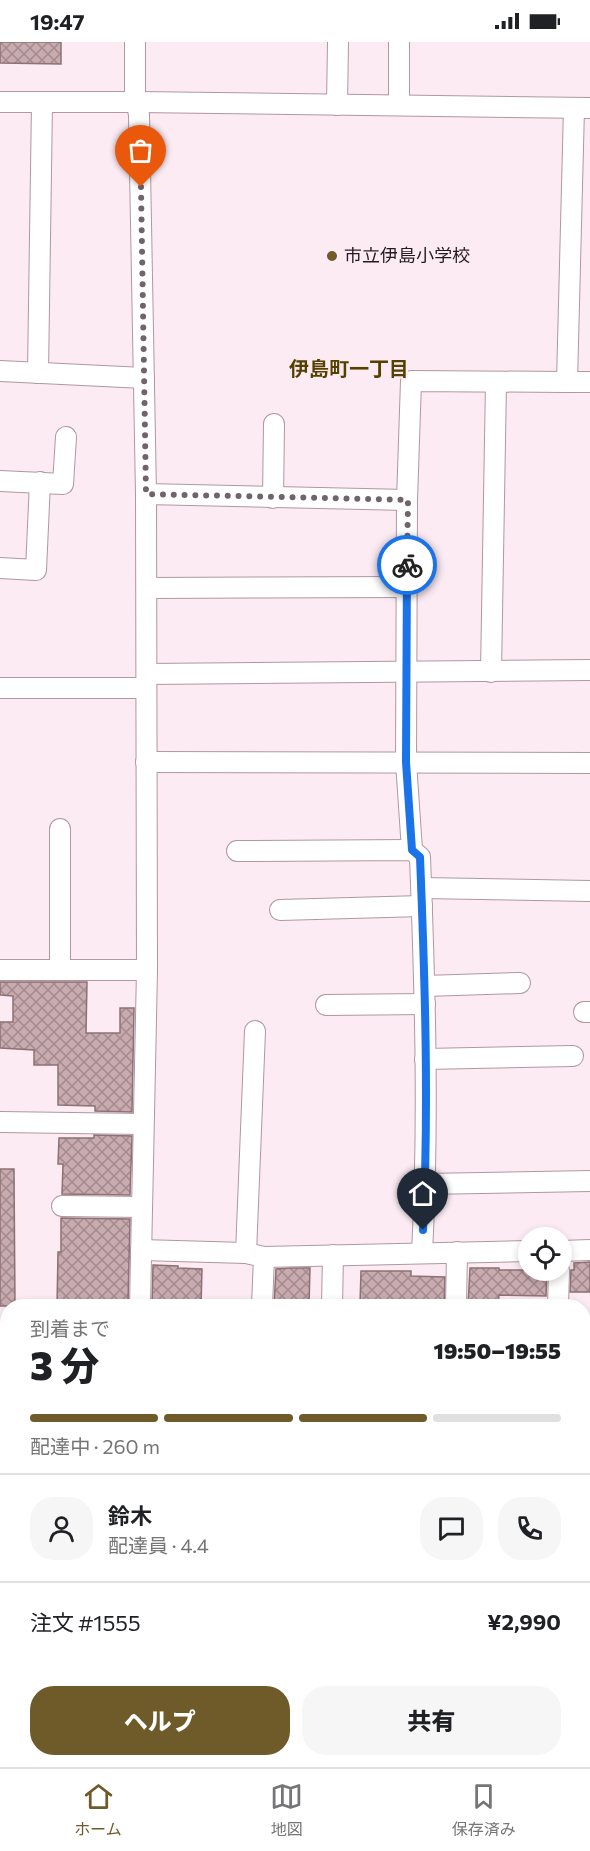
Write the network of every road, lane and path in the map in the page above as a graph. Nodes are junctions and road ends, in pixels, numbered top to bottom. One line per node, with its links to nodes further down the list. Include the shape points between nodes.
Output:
1 (135, 42): 5 (street)
2 (338, 42): 7 (street)
3 (399, 42): 8 (street)
4 (0, 102): 6 (street)
5 (137, 102): 6 (street); 7 (street); 12 (street)
6 (42, 103): 11 (street)
7 (337, 105): 8 (street)
8 (399, 105): 9 (street)
9 (582, 108): 14 (street)
10 (0, 371): 11 (street)
11 (38, 373): 12 (street)
12 (144, 378): 20 (street)
13 (496, 382): 14 (street); 22 (street, via 411,381); 27 (street)
14 (567, 382): 15 (street)
15 (590, 382)
16 (274, 424): 21 (street)
17 (66, 437): 19 (street, via 63,484)
18 (0, 481): 19 (street)
19 (40, 482): 23 (street, via 36,570)
20 (146, 494): 21 (street); 25 (street)
21 (273, 498): 22 (street)
22 (408, 500): 24 (street)
23 (0, 568)
24 (407, 587): 25 (street); 28 (street)
25 (147, 588): 29 (street)
26 (590, 670): 27 (street)
27 (491, 672): 28 (street)
28 (406, 673): 29 (street); 32 (street)
29 (146, 681): 30 (street); 31 (street)
30 (0, 688)
31 (146, 762): 32 (street); 42 (street)
32 (406, 762): 33 (street); 35 (street)
33 (590, 763)
34 (60, 830): 40 (street)
35 (412, 850): 36 (street); 38 (street, via 420,857)
36 (237, 851)
37 (590, 891): 38 (street)
38 (422, 897): 39 (street); 44 (street)
39 (280, 910)
40 (60, 969): 41 (street); 42 (street)
41 (0, 970)
42 (147, 970): 50 (street)
43 (520, 983): 44 (street)
44 (425, 995): 45 (street); 48 (street)
45 (326, 1005)
46 (255, 1031): 61 (street)
47 (573, 1056): 48 (street)
48 (426, 1059): 52 (street)
49 (0, 1122): 50 (street)
50 (143, 1124): 54 (street)
51 (590, 1181): 52 (street)
52 (425, 1184): 59 (street)
53 (63, 1206): 54 (street)
54 (142, 1207): 55 (street)
55 (141, 1250): 61 (street); 64 (street)
56 (590, 1250): 58 (street)
57 (518, 1251): 60 (street)
58 (572, 1251)
59 (422, 1252): 60 (street); 62 (street)
60 (457, 1252): 67 (street)
61 (255, 1255): 62 (street); 65 (street)
62 (333, 1255): 66 (street)
63 (559, 1281): 68 (street)
64 (140, 1299)
65 (261, 1299)
66 (332, 1299)
67 (456, 1299)
68 (558, 1299)

